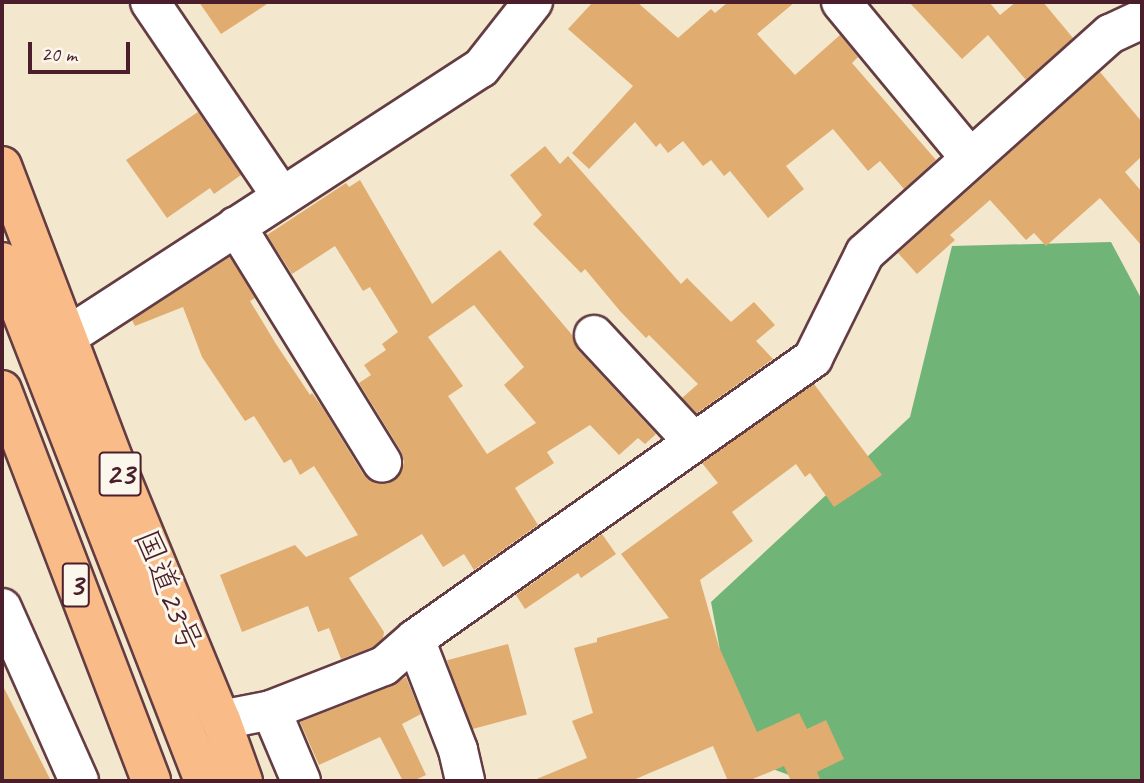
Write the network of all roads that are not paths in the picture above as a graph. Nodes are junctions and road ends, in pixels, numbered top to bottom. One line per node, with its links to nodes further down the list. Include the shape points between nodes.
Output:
1 (150, 2): 7 (street)
2 (533, 2): 7 (street, via 481,68)
3 (841, 2): 5 (street)
4 (1142, 19): 5 (street, via 1110,34)
5 (970, 159): 14 (street, via 865,253 813,358)
6 (2, 166): 11 (highway, 国道23号 / 23)
7 (282, 197): 8 (street)
8 (236, 226): 11 (street); 15 (street)
9 (2, 262): 23 (highway, 3)
10 (594, 335): 14 (street)
11 (68, 336): 19 (highway, 国道23号 / 23, via 114,461)
12 (2, 390): 22 (highway, 3)
13 (2, 429): 21 (highway)
14 (693, 441): 17 (street)
15 (382, 462)
16 (2, 608): 20 (street)
17 (415, 639): 18 (street, via 384,666); 26 (street, via 458,750)
18 (271, 710): 19 (street); 25 (street)
19 (221, 720): 24 (highway, 国道23号 / 23)
20 (79, 781)
21 (138, 781)
22 (151, 781)
23 (204, 781)
24 (243, 781)
25 (301, 781)
26 (465, 781)

